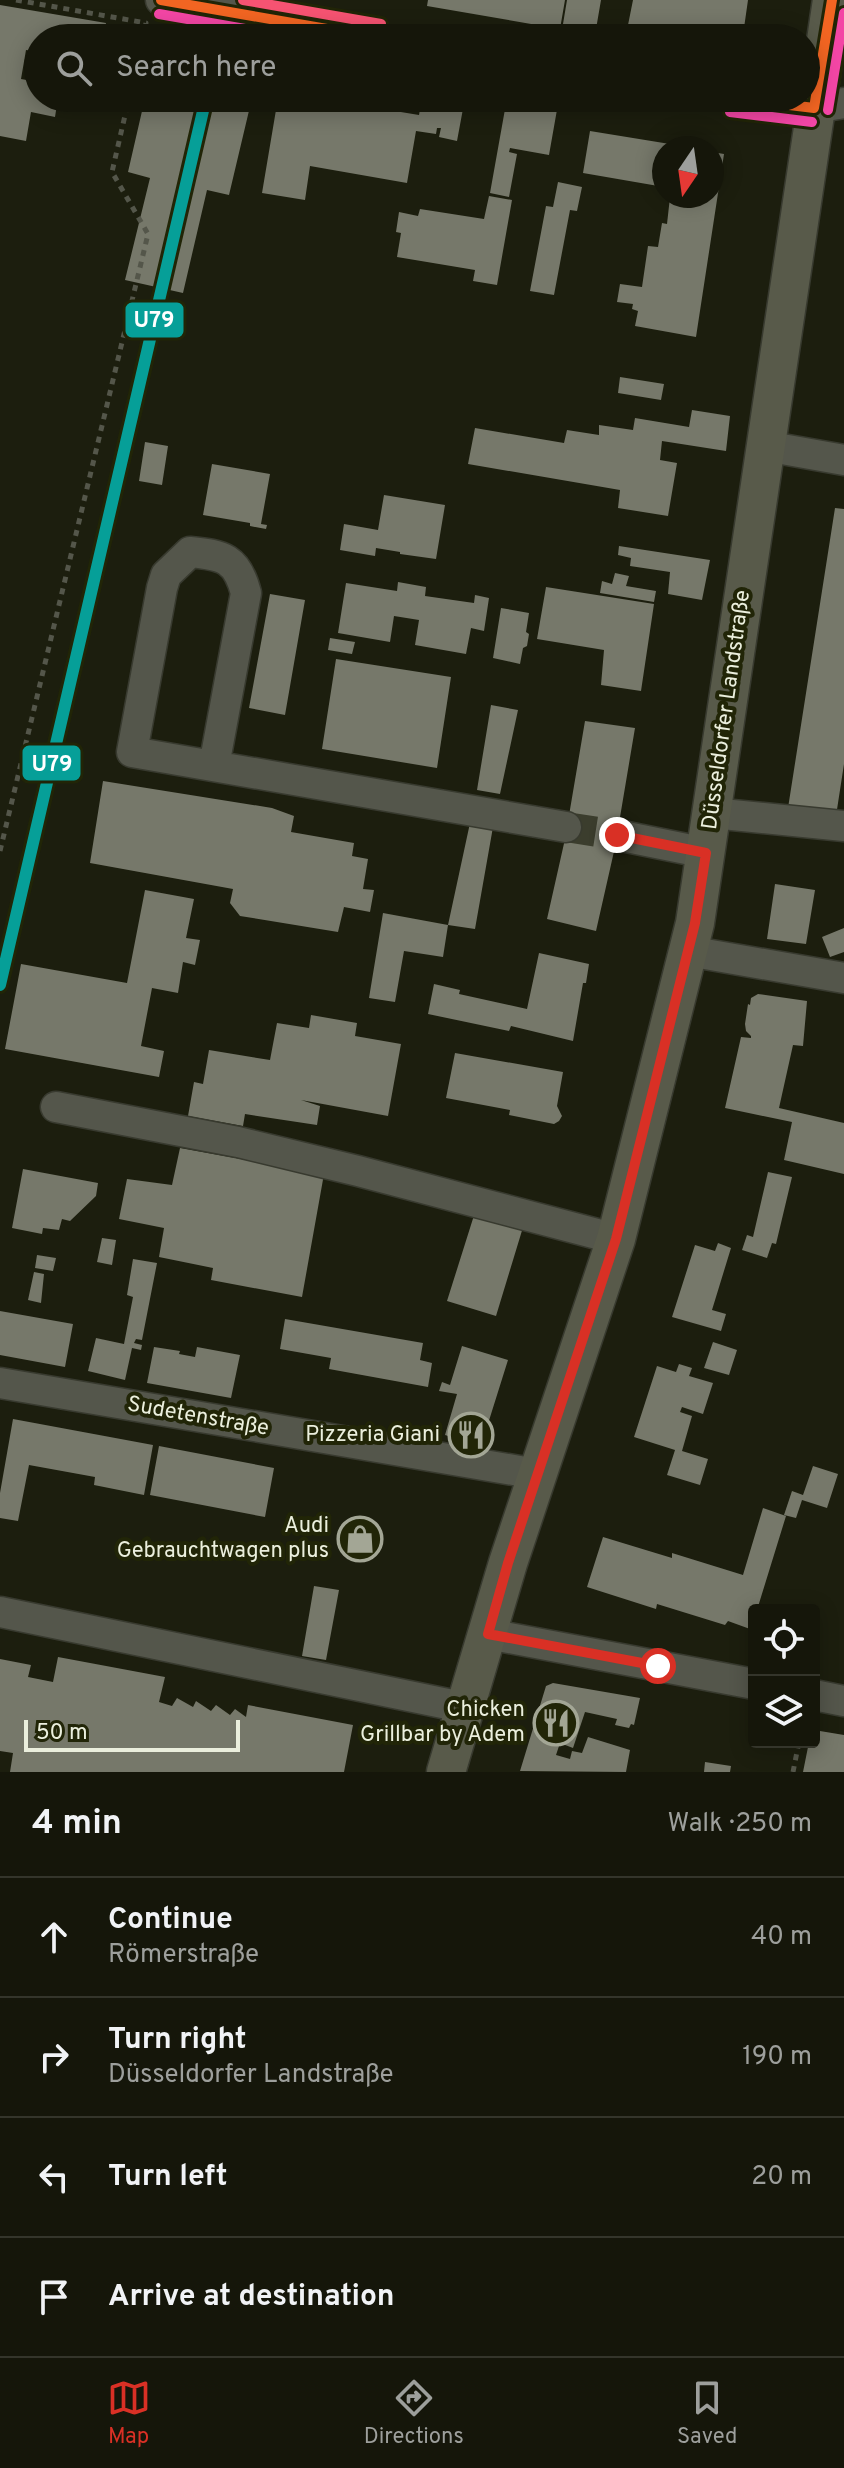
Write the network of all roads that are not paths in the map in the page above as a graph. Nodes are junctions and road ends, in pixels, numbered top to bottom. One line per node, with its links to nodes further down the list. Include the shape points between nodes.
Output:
1 (161, 0): 3 (street)
2 (832, 0): 4 (main road, Düsseldorfer Landstraße)
3 (299, 24)
4 (829, 105): 5 (main road, Düsseldorfer Landstraße)
5 (765, 446): 6 (street); 8 (main road, Düsseldorfer Landstraße)
6 (844, 460)
7 (214, 766): 7 (street, via 246,593 231,561 190,552 166,575 162,588 132,752); 10 (street)
8 (712, 813): 9 (street); 12 (main road, Düsseldorfer Landstraße)
9 (844, 826)
10 (566, 827)
11 (617, 835): 12 (street)
12 (706, 853): 13 (main road, Düsseldorfer Landstraße)
13 (688, 951): 14 (street); 16 (main road, Düsseldorfer Landstraße)
14 (844, 978)
15 (56, 1107): 16 (street, via 238,1142)
16 (616, 1239): 18 (main road, Düsseldorfer Landstraße)
17 (0, 1383): 18 (street, Sudetenstraße)
18 (537, 1474): 20 (main road, Düsseldorfer Landstraße)
19 (0, 1612): 24 (street)
20 (488, 1634): 21 (street); 24 (main road, Düsseldorfer Landstraße)
21 (748, 1683)
22 (820, 1696): 23 (street)
23 (844, 1701)
24 (467, 1708): 25 (main road, Düsseldorfer Landstraße)
25 (446, 1772)

